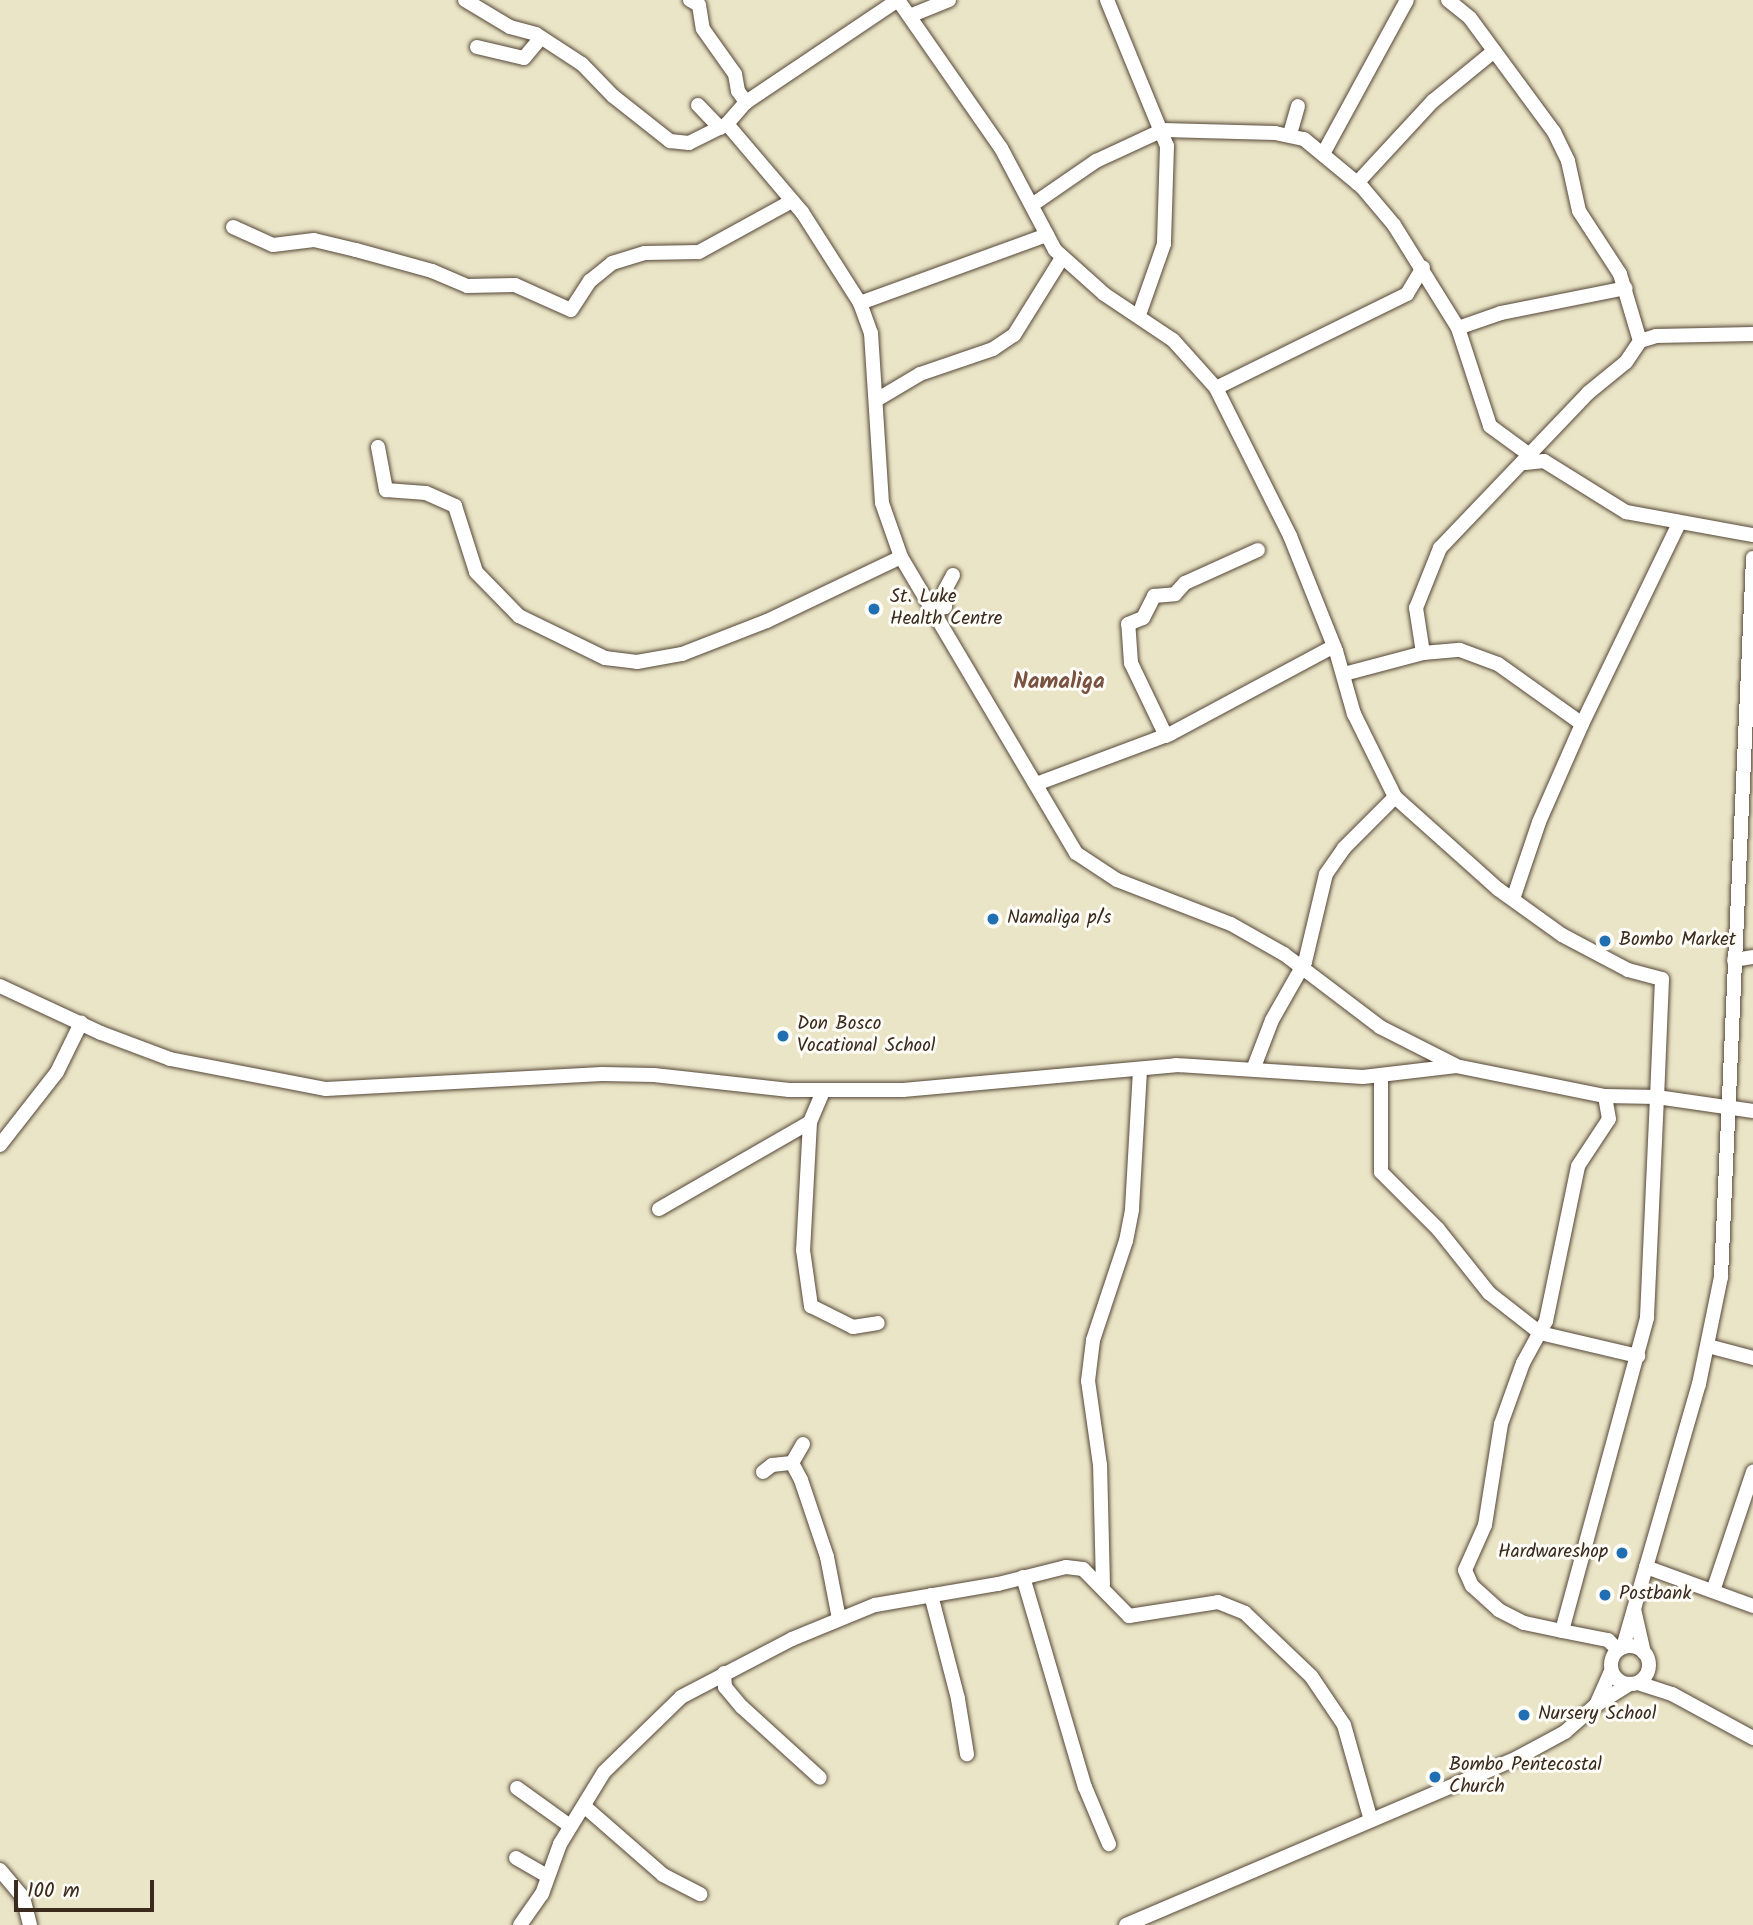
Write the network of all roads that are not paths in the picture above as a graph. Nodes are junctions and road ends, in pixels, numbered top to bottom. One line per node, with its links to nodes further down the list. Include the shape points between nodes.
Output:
1 (465, 0): 9 (street)
2 (690, 0): 12 (street, via 699,5 703,29 735,74)
3 (898, 0): 8 (street); 12 (street)
4 (949, 0): 8 (street)
5 (1107, 0): 16 (street)
6 (1407, 0): 18 (street)
7 (1448, 0): 11 (street, via 1470,18)
8 (917, 9): 21 (street)
9 (541, 38): 10 (street, via 524,58); 15 (street, via 582,64 613,96 670,141 689,143)
10 (477, 47)
11 (1494, 51): 19 (street, via 1433,101); 26 (street, via 1554,132 1567,161 1579,211)
12 (746, 102): 15 (street)
13 (698, 105): 15 (street)
14 (1298, 106): 17 (street)
15 (724, 126): 20 (street)
16 (1163, 130): 17 (street); 21 (street, via 1096,162); 28 (street, via 1167,146 1164,244)
17 (1290, 134): 18 (street)
18 (1323, 154): 19 (street)
19 (1357, 183): 25 (street)
20 (792, 201): 22 (street, via 699,252 645,253 611,263 590,281 571,310 516,285 467,286 432,271 314,240 273,246); 27 (street)
21 (1032, 205): 23 (street)
22 (233, 227)
23 (1047, 235): 24 (street); 27 (street)
24 (1062, 258): 28 (street, via 1104,294); 33 (street, via 1014,335 993,349 920,374)
25 (1423, 267): 29 (street); 32 (street, via 1407,294)
26 (1626, 288): 29 (street, via 1501,313); 31 (street)
27 (860, 303): 33 (street, via 871,332)
28 (1139, 315): 32 (street, via 1193,360)
29 (1458, 328): 35 (street, via 1490,426)
30 (1753, 334): 31 (street, via 1656,336)
31 (1640, 341): 35 (street, via 1626,362 1588,393 1541,444)
32 (1216, 388): 43 (street, via 1290,536)
33 (878, 399): 39 (street, via 882,503)
34 (378, 447): 39 (street, via 386,490 426,493 454,506 476,572 512,610 538,629 606,659 637,662 682,654 767,621)
35 (1533, 460): 36 (street, via 1614,508); 44 (street, via 1450,536 1432,561 1416,608)
36 (1679, 523): 37 (street); 46 (street)
37 (1753, 535)
38 (1258, 551): 47 (street, via 1185,583 1175,594 1154,596 1143,618 1128,624 1131,663)
39 (901, 557): 42 (street)
40 (1753, 558): 52 (street)
41 (953, 575): 42 (street, via 945,590 945,607)
42 (934, 610): 48 (street)
43 (1334, 646): 45 (street); 47 (street)
44 (1423, 653): 45 (street); 46 (street, via 1460,650 1486,657)
45 (1344, 674): 49 (street, via 1365,742)
46 (1582, 724): 50 (street, via 1533,838)
47 (1166, 736): 48 (street)
48 (1036, 784): 53 (street, via 1066,841 1088,864 1150,894 1213,915)
49 (1395, 797): 50 (street, via 1413,818); 53 (street, via 1325,874)
50 (1513, 899): 62 (street, via 1583,948 1628,970 1662,979)
51 (1753, 957): 52 (street)
52 (1734, 960): 63 (street)
53 (1302, 968): 56 (street, via 1380,1027); 57 (street, via 1272,1020)
54 (0, 986): 55 (street)
55 (81, 1023): 60 (street, via 182,1062 326,1089 615,1074); 66 (street, via 57,1072)
56 (1456, 1066): 59 (street); 61 (street)
57 (1255, 1067): 58 (street, via 1176,1065); 59 (street, via 1337,1076)
58 (1140, 1072): 60 (street, via 903,1090); 79 (street, via 1132,1209 1093,1340 1087,1381 1100,1465)
59 (1381, 1075): 69 (street, via 1381,1172 1438,1229 1489,1293)
60 (823, 1091): 65 (street)
61 (1605, 1096): 62 (street); 69 (street, via 1609,1119 1578,1166)
62 (1657, 1097): 63 (street); 71 (street, via 1649,1301)
63 (1727, 1109): 64 (street); 70 (street, via 1721,1277)
64 (1753, 1111)
65 (810, 1122): 67 (street); 68 (street, via 803,1250 811,1306 853,1327)
66 (0, 1145)
67 (659, 1209)
68 (878, 1322)
69 (1540, 1333): 71 (street); 85 (street, via 1522,1363 1501,1424 1485,1525 1465,1570 1472,1586 1505,1614)
70 (1708, 1346): 72 (street); 77 (street)
71 (1638, 1356): 85 (street)
72 (1753, 1358)
73 (803, 1444): 74 (street)
74 (792, 1463): 75 (street, via 772,1465); 84 (street, via 827,1557)
75 (763, 1472)
76 (1753, 1472): 80 (street)
77 (1646, 1567): 80 (street); 83 (street)
78 (1023, 1577): 79 (street, via 1074,1567); 81 (street); 100 (street, via 1085,1787)
79 (1103, 1585): 98 (street, via 1129,1616 1218,1602 1245,1613 1311,1676 1344,1725)
80 (1713, 1591): 82 (street)
81 (932, 1595): 84 (street, via 896,1600); 94 (street)
82 (1753, 1606)
83 (1634, 1609): 86 (street); 87 (street)
84 (839, 1619): 89 (street)
85 (1562, 1631): 86 (street, via 1608,1640)
86 (1621, 1648): 87 (street); 88 (street, via 1611,1659)
87 (1646, 1659): 90 (street); 91 (street)
88 (1611, 1671): 90 (street, via 1618,1681); 92 (street)
89 (724, 1673): 95 (street, via 725,1687 742,1707); 97 (street, via 681,1697 648,1725 604,1772)
90 (1634, 1684): 91 (street); 92 (street)
91 (1672, 1694): 93 (street)
92 (1596, 1705): 98 (street, via 1565,1732 1517,1758)
93 (1753, 1738)
94 (967, 1754)
95 (820, 1778)
96 (517, 1788): 99 (street)
97 (584, 1806): 99 (street); 104 (street, via 663,1875)
98 (1370, 1817): 107 (street)
99 (570, 1826): 103 (street)
100 (1109, 1844)
101 (516, 1858): 103 (street)
102 (0, 1870): 105 (street, via 23,1897)
103 (548, 1876): 106 (street, via 542,1894)
104 (701, 1894)
105 (30, 1925)
106 (520, 1925)
107 (1126, 1925)

